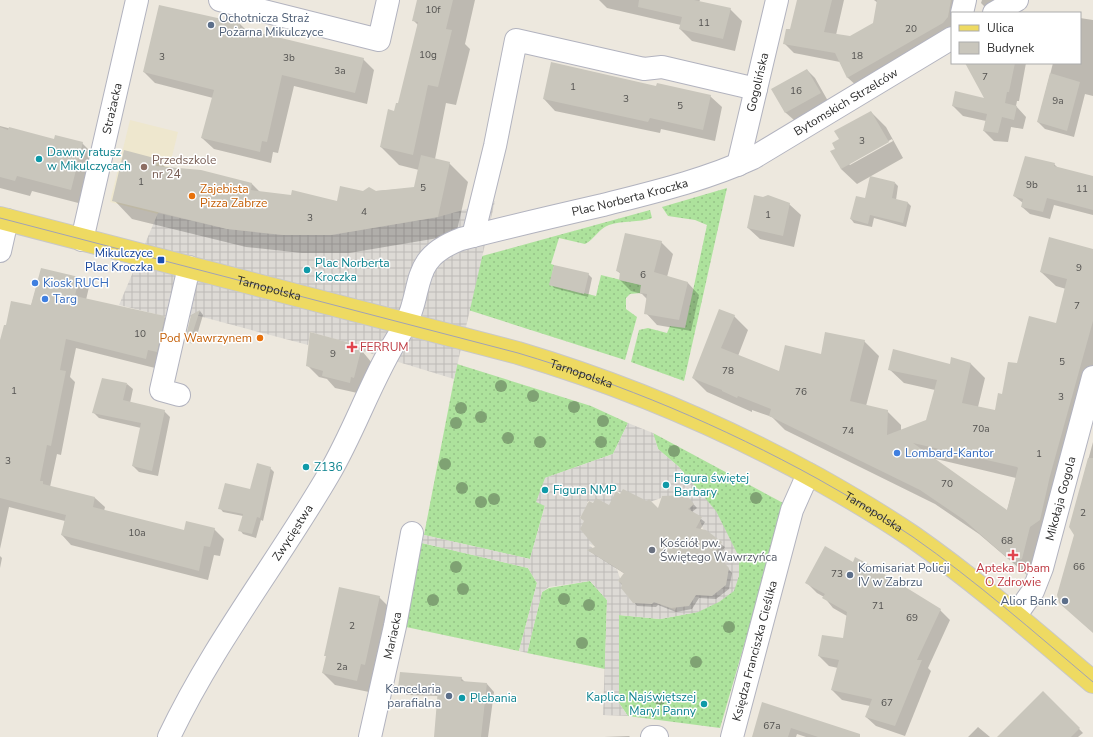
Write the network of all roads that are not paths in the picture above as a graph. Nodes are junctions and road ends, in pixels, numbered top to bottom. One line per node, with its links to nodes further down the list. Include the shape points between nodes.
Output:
1 (137, 0): 14 (street, Strażacka)
2 (220, 0): 3 (street, via 380,40)
3 (388, 0)
4 (777, 0): 10 (street, Gogolińska)
5 (965, 0): 7 (street)
6 (1017, 0): 8 (street)
7 (962, 12)
8 (996, 12)
9 (951, 39): 11 (street, Bytomskich Strzelców, via 754,158)
10 (756, 89): 11 (street, Gogolińska); 13 (street, via 662,67 644,69 516,40 495,146)
11 (738, 165): 13 (street, Plac Norberta Kroczka, via 701,179 631,198)
12 (3, 219): 14 (main road, Tarnopolska); 15 (street)
13 (473, 236): 17 (street, Plac Norberta Kroczka, via 445,245 428,260 423,268)
14 (82, 240): 16 (main road, Tarnopolska)
15 (0, 251)
16 (189, 267): 17 (main road, Tarnopolska); 19 (street, via 161,390)
17 (407, 323): 20 (main road, Tarnopolska, via 530,357 621,387 729,433); 24 (street, Zwycięstwa, via 384,358 329,474 199,676)
18 (1093, 377): 22 (street, Mikołaja Gogola, via 1042,568 1034,592)
19 (178, 395)
20 (808, 474): 22 (main road, Tarnopolska, via 911,536); 28 (street, Księdza Franciszka Cieślika, via 792,510)
21 (412, 533): 25 (street, Mariacka)
22 (1016, 615): 23 (main road, Tarnopolska)
23 (1093, 682)
24 (169, 737)
25 (370, 737)
26 (652, 737): 27 (street)
27 (657, 737)
28 (732, 737)

